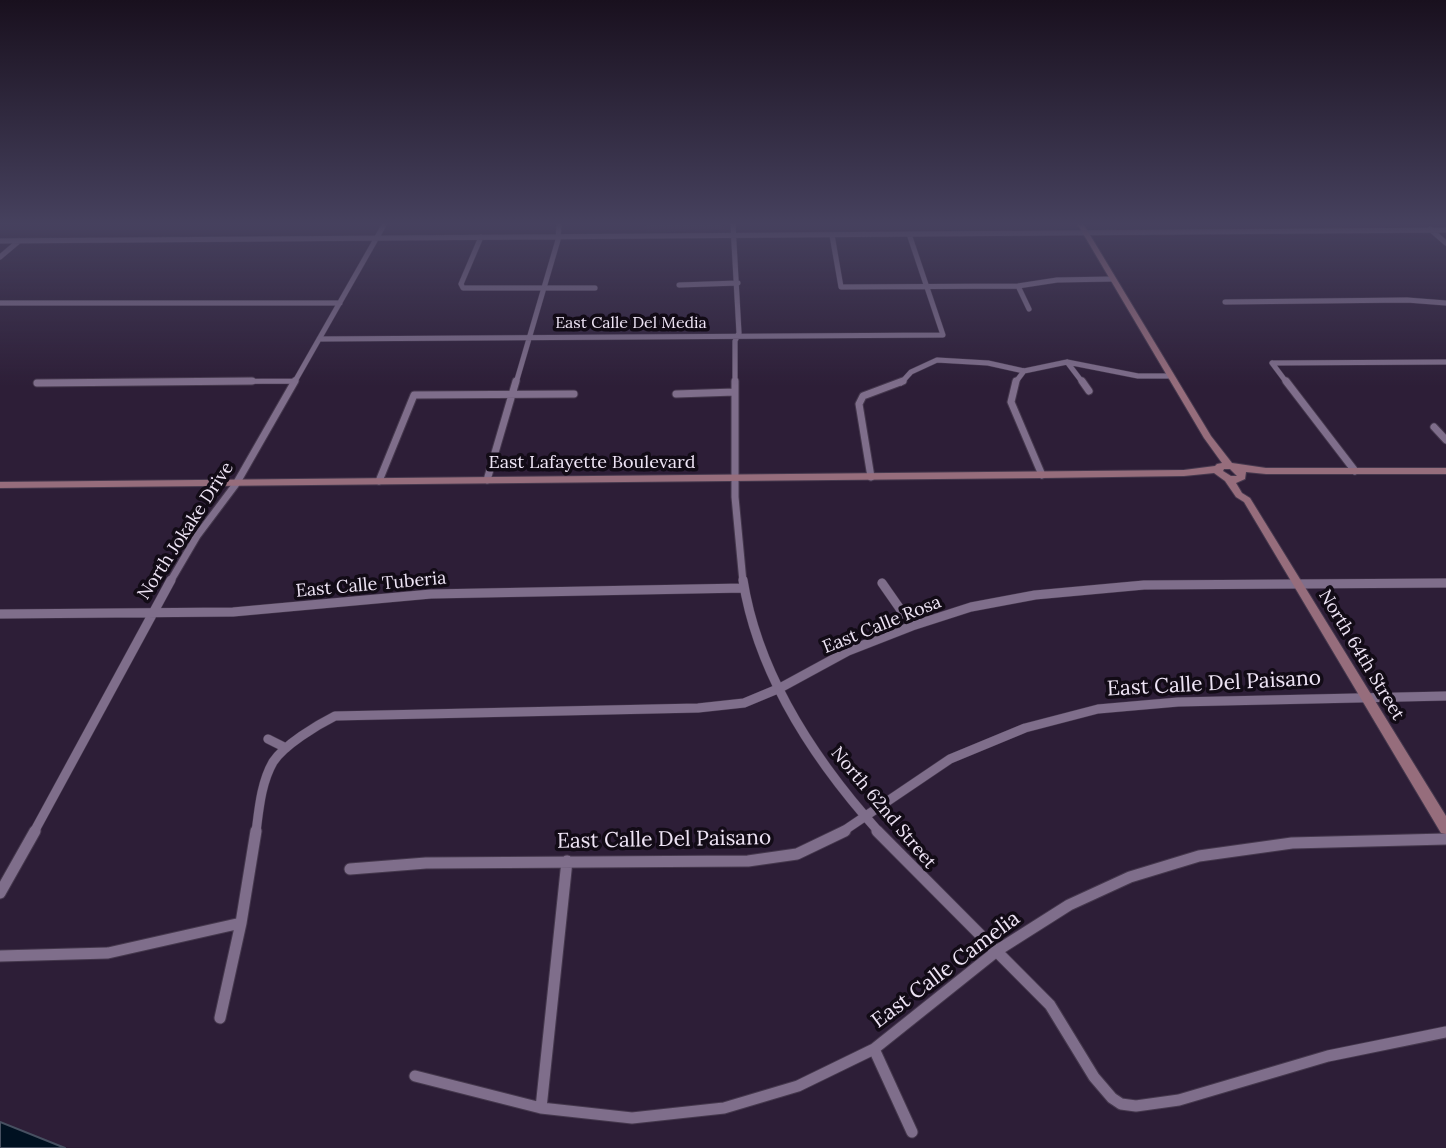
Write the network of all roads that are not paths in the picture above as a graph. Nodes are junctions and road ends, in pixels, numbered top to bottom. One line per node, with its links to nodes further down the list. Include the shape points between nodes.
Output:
1 (354, 279): 16 (street, North Jokake Drive)
2 (463, 279): 13 (street, via 463,288)
3 (547, 279): 13 (street)
4 (738, 279): 8 (street, North 62nd Street)
5 (840, 279): 10 (street, via 841,286)
6 (924, 279): 10 (street)
7 (1113, 279): 11 (street); 25 (street, North 64th Street)
8 (738, 283): 9 (street); 19 (street, North 62nd Street, via 739,332)
9 (679, 285)
10 (926, 286): 11 (street); 19 (street, East Calle Del Media, via 943,335)
11 (1018, 286): 18 (street)
12 (595, 288): 13 (street)
13 (544, 289): 20 (street)
14 (1225, 302): 17 (street)
15 (0, 303): 16 (street)
16 (340, 303): 21 (street, North Jokake Drive)
17 (1446, 303)
18 (1030, 309)
19 (735, 337): 20 (street, East Calle Del Media); 29 (street, North 62nd Street)
20 (528, 338): 21 (street, East Calle Del Media); 30 (street)
21 (319, 339): 26 (street, North Jokake Drive)
22 (1067, 362): 24 (street); 25 (street, via 1138,376); 28 (street)
23 (1446, 362): 35 (street, via 1272,363)
24 (1024, 371): 38 (street, via 1010,389 1009,402); 39 (street, via 937,360 911,372 901,383 863,396 859,404)
25 (1171, 376): 37 (street, North 64th Street)
26 (295, 381): 27 (street); 43 (street, North Jokake Drive)
27 (37, 383)
28 (1088, 391)
29 (735, 393): 32 (street); 40 (street, North 62nd Street)
30 (511, 394): 31 (street); 41 (street); 42 (street, via 414,396)
31 (574, 394)
32 (676, 394)
33 (1434, 427): 34 (street)
34 (1446, 440)
35 (1355, 471): 36 (street, East Lafayette Boulevard); 37 (street, East Lafayette Boulevard)
36 (1446, 471)
37 (1230, 472): 38 (street, East Lafayette Boulevard); 46 (street, North 64th Street, via 1239,495 1247,500)
38 (1042, 475): 39 (street, East Lafayette Boulevard)
39 (871, 477): 40 (street, East Lafayette Boulevard)
40 (736, 478): 41 (street, East Lafayette Boulevard); 48 (street, North 62nd Street)
41 (487, 480): 42 (street, East Lafayette Boulevard)
42 (379, 481): 43 (street, East Lafayette Boulevard)
43 (236, 484): 44 (street, East Lafayette Boulevard); 49 (street, North Jokake Drive, via 204,525)
44 (0, 485)
45 (882, 583): 51 (street)
46 (1297, 583): 47 (street, East Calle Rosa); 51 (street, East Calle Rosa, via 1073,590 971,607); 54 (street, North 64th Street)
47 (1446, 583)
48 (744, 588): 49 (street, East Calle Tuberia, via 431,594 233,612); 52 (street, North 62nd Street, via 754,628)
49 (153, 612): 50 (street, East Calle Tuberia); 62 (street, North Jokake Drive)
50 (0, 614)
51 (912, 626): 52 (street, East Calle Rosa, via 848,651)
52 (780, 688): 56 (street, East Calle Rosa, via 744,703 698,708 335,716); 57 (street, North 62nd Street, via 814,750)
53 (1446, 695): 54 (street, East Calle Del Paisano)
54 (1366, 696): 57 (street, East Calle Del Paisano, via 1098,709 1025,728 950,759); 58 (street, North 64th Street)
55 (268, 739): 56 (street)
56 (286, 748): 63 (street, via 274,761 261,792)
57 (864, 816): 60 (street, East Calle Del Paisano, via 834,838 797,854 748,861); 64 (street, North 62nd Street, via 927,884)
58 (1446, 828)
59 (1446, 839): 64 (street, East Calle Camelia, via 1292,843 1199,856 1130,877 1069,905)
60 (567, 861): 61 (street, East Calle Del Paisano, via 426,863); 70 (street)
61 (350, 870)
62 (0, 892)
63 (241, 923): 65 (street, via 108,953); 66 (street)
64 (998, 950): 67 (street, North 62nd Street, via 1056,1013 1104,1091 1132,1106 1189,1098 1290,1066); 68 (street, East Calle Camelia)
65 (0, 956)
66 (220, 1018)
67 (1446, 1032)
68 (874, 1049): 70 (street, East Calle Camelia, via 798,1086 724,1108 632,1118); 71 (street, East Calle Camelia)
69 (415, 1076): 70 (street, East Calle Camelia)
70 (541, 1108)
71 (912, 1132)

